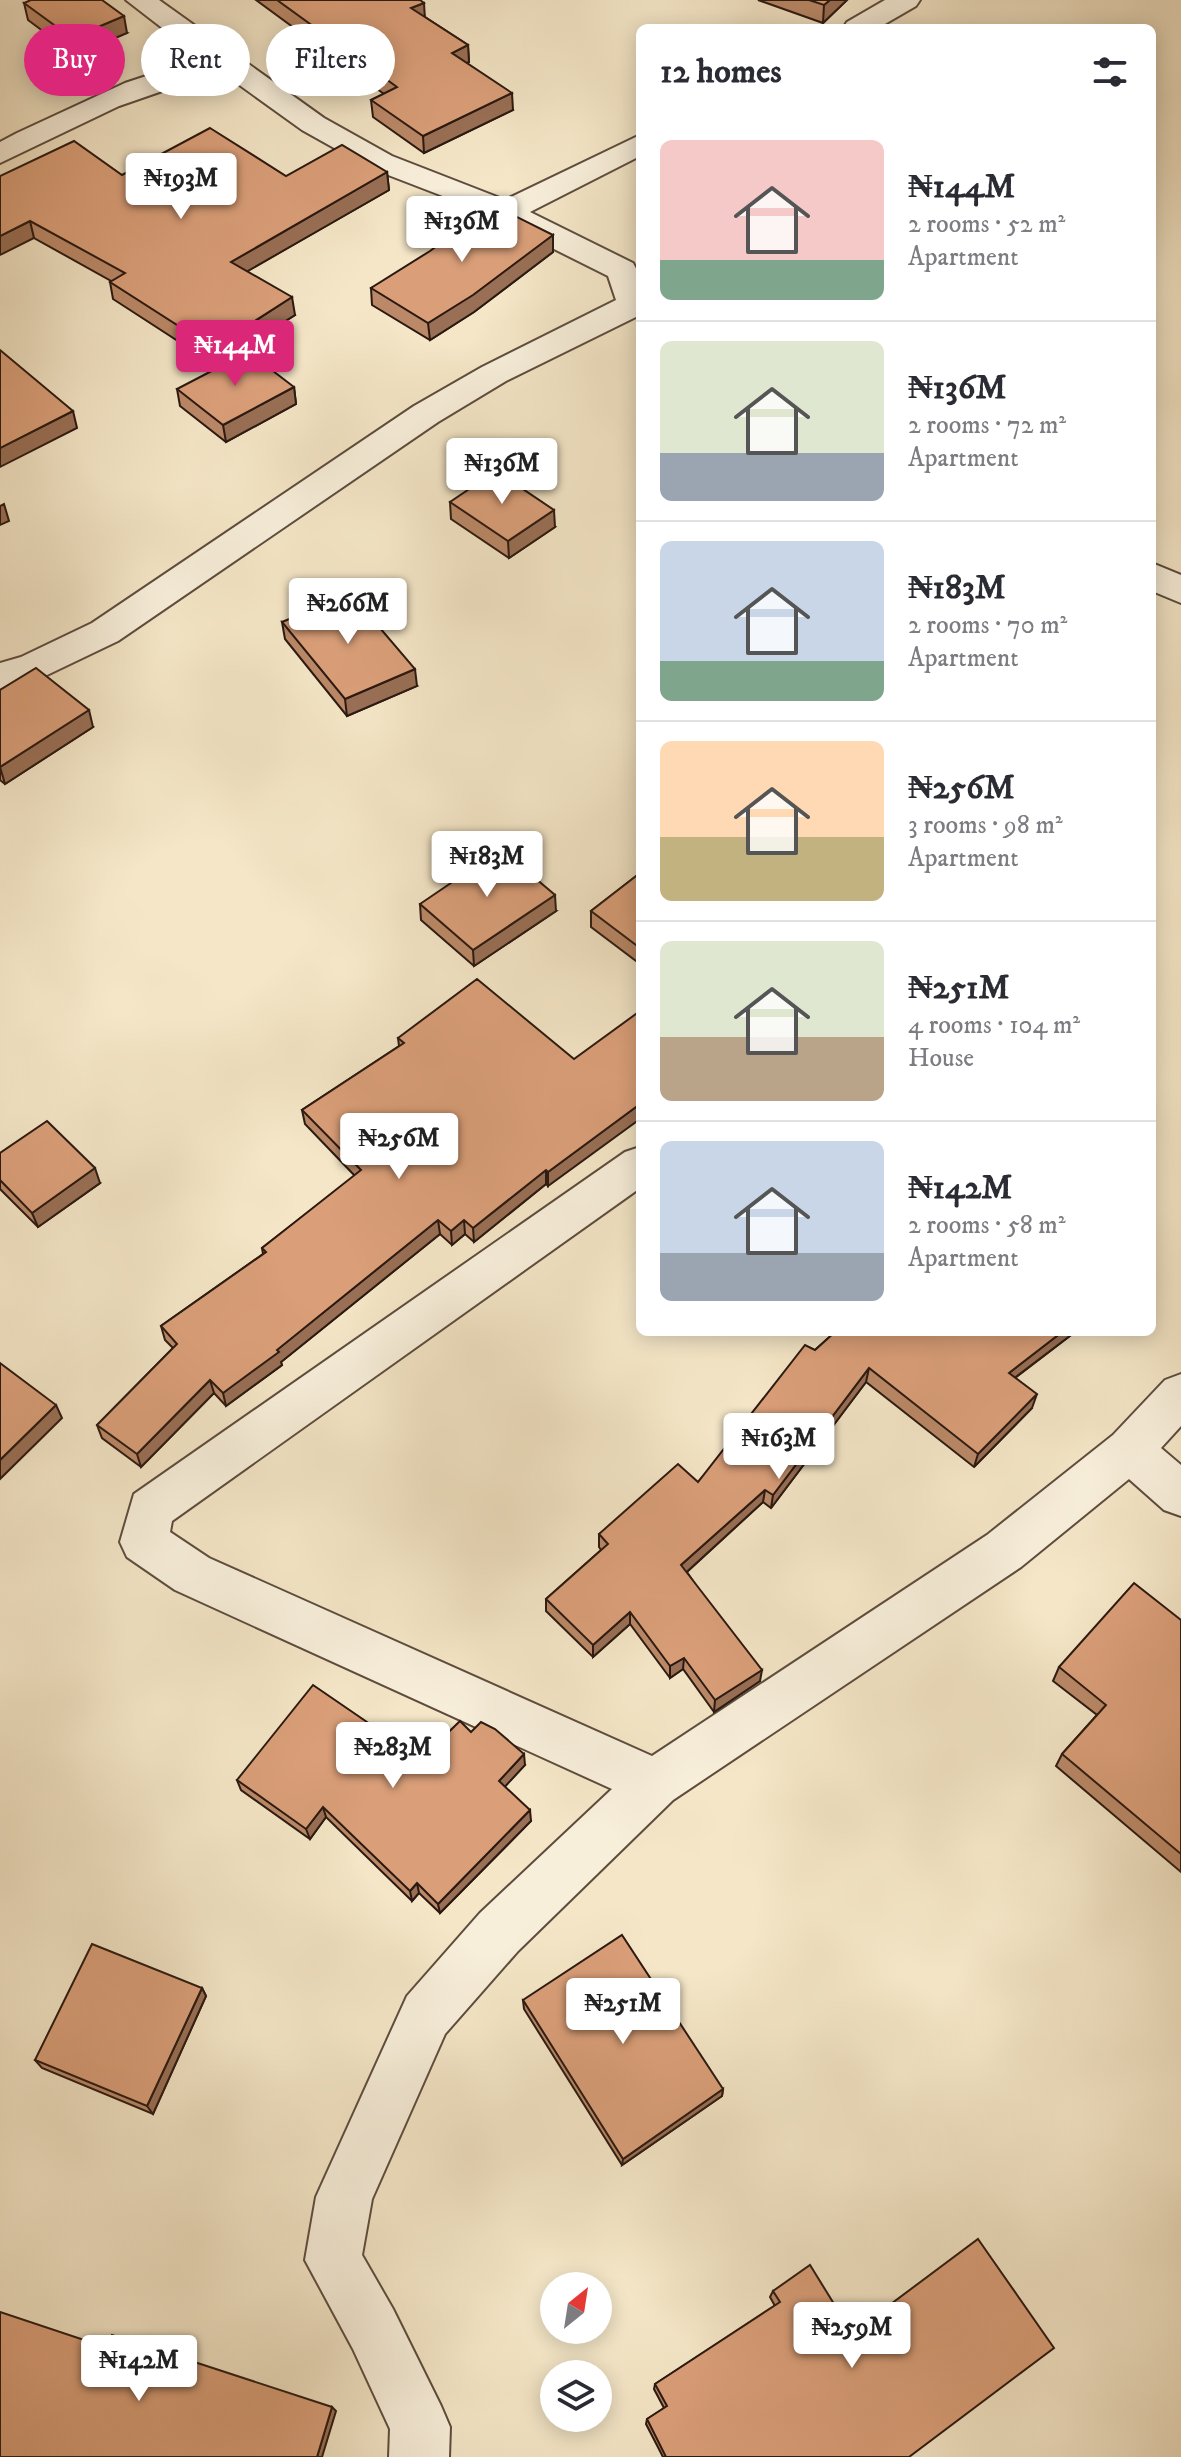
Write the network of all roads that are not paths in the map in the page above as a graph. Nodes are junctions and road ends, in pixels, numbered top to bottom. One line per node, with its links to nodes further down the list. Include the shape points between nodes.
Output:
1 (140, 0): 3 (street)
2 (906, 0): 4 (street)
3 (176, 24)
4 (864, 24)
5 (250, 80): 9 (street, via 381,162)
6 (141, 85): 8 (street)
7 (636, 146): 9 (street)
8 (0, 154)
9 (506, 212): 10 (street, via 622,270)
10 (636, 303)
11 (636, 305): 14 (street, via 494,374 426,414 105,632)
12 (1156, 577): 13 (street)
13 (1181, 591)
14 (0, 676)
15 (636, 1168): 19 (street, via 151,1509 144,1542 192,1574)
16 (1181, 1394): 17 (street)
17 (1130, 1450): 18 (street); 19 (street, via 1004,1551)
18 (1181, 1495)
19 (655, 1783): 20 (street, via 499,1932 426,2015 344,2197 333,2260 420,2427)
20 (419, 2457)

